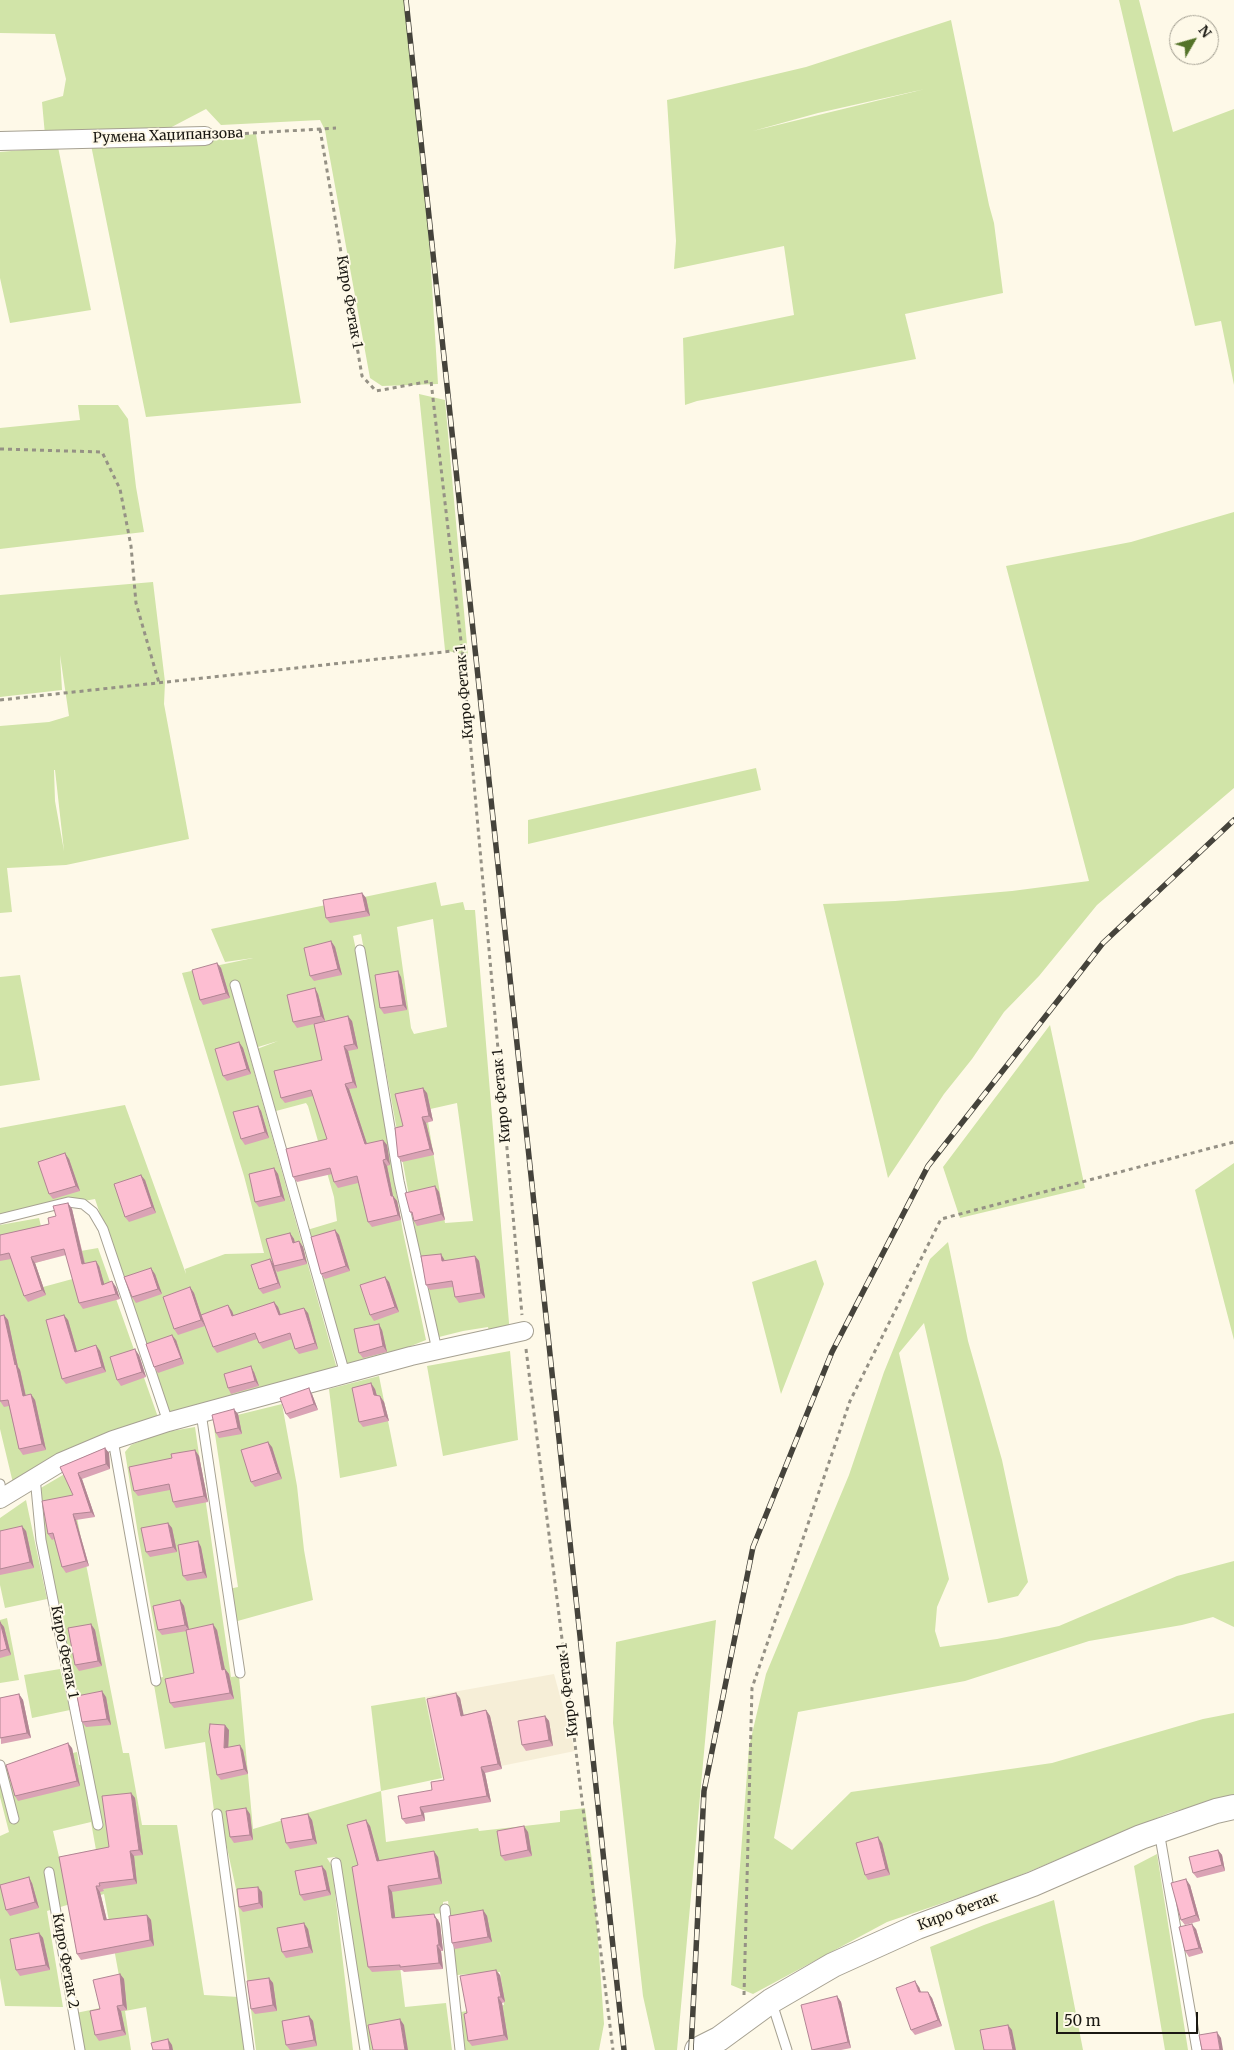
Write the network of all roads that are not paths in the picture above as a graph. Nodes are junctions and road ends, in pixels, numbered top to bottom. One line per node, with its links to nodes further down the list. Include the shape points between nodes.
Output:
1 (205, 136): 2 (street, Румена Хаџипанзова)
2 (0, 141)
3 (360, 950): 7 (lane, via 399,1181)
4 (235, 985): 8 (lane)
5 (0, 1219): 10 (lane, via 68,1202 83,1204 92,1212 103,1229)
6 (524, 1331): 7 (street)
7 (437, 1350): 8 (street)
8 (345, 1374): 9 (street)
9 (201, 1413): 10 (street); 14 (lane)
10 (168, 1422): 11 (street)
11 (112, 1440): 12 (street); 15 (lane)
12 (35, 1477): 13 (street); 20 (lane, Киро Фетак 1, via 41,1540)
13 (1, 1494)
14 (240, 1674)
15 (156, 1681)
16 (0, 1765): 19 (lane)
17 (1234, 1807): 21 (main road, Киро Фетак)
18 (217, 1814): 28 (lane)
19 (14, 1819)
20 (98, 1825)
21 (1158, 1831): 25 (main road, Киро Фетак, via 1033,1884 917,1927 833,1964); 33 (lane)
22 (336, 1864): 29 (lane)
23 (49, 1872): 27 (lane, Киро Фетак 2)
24 (445, 1909): 30 (lane)
25 (771, 2001): 26 (main road, Киро Фетак); 32 (lane)
26 (720, 2045): 31 (main road, Киро Фетак)
27 (80, 2050)
28 (250, 2050)
29 (365, 2050)
30 (460, 2050)
31 (697, 2050)
32 (788, 2050)
33 (1197, 2050)

